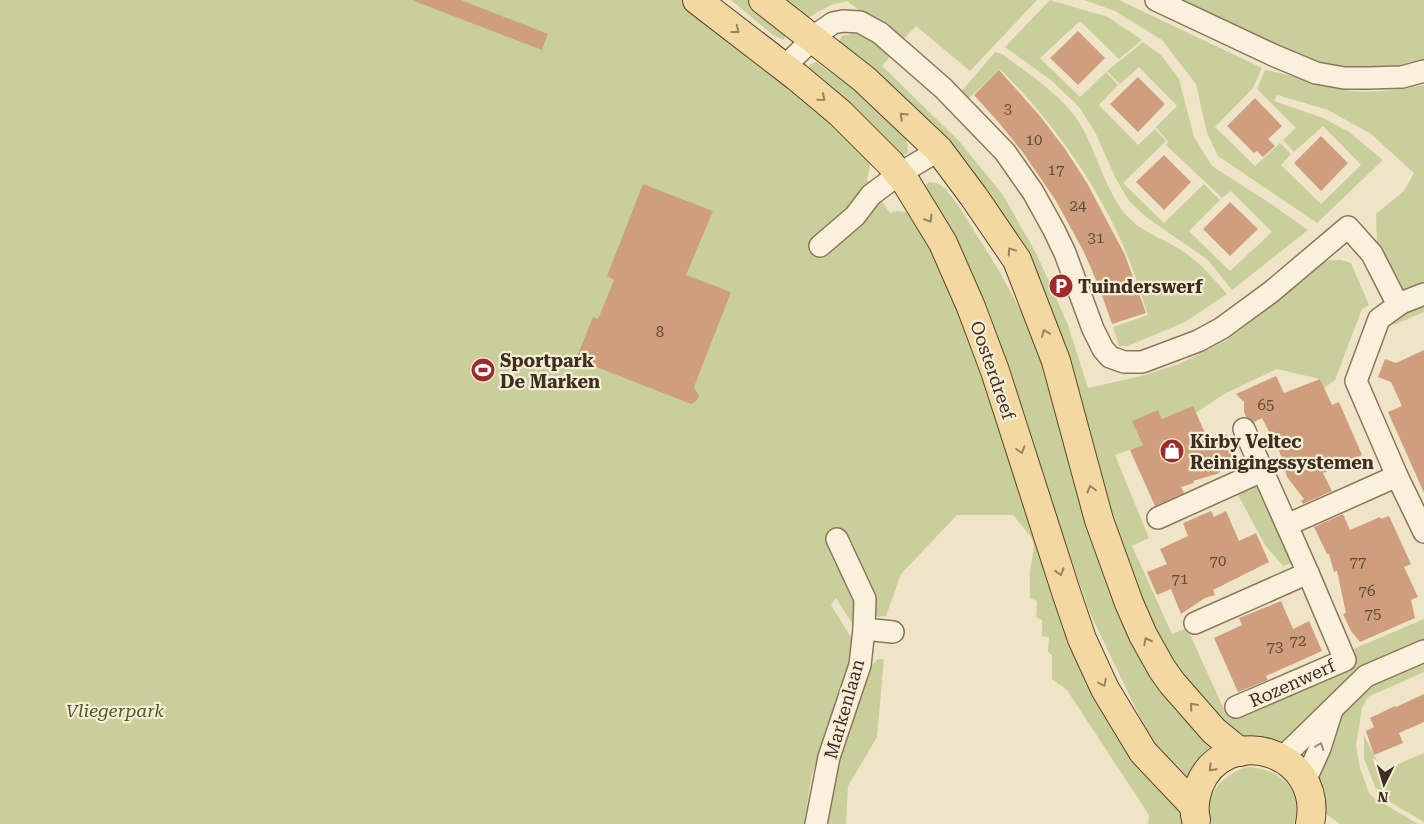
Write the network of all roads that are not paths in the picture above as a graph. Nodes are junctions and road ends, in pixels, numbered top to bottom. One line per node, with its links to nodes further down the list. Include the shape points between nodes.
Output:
1 (697, 0): 5 (main road, Oosterdreef, one-way to 5)
2 (763, 0): 4 (main road)
3 (1156, 0): 6 (street, via 1316,73 1344,78 1402,77)
4 (812, 39): 5 (street); 7 (main road, one-way to 4, via 864,79); 11 (street, via 833,23 860,22 880,33 983,128 1033,192 1065,253 1093,329 1110,357 1124,362 1142,362 1198,341 1222,328 1271,292 1348,227 1372,254)
5 (784, 67): 8 (main road, Oosterdreef, one-way to 8, via 840,112)
6 (1424, 71)
7 (939, 150): 8 (street); 26 (main road, one-way to 7, via 1214,731 1172,683 1143,635 1099,520 1056,361 1016,260)
8 (903, 179): 9 (street, via 871,195 855,216); 29 (main road, Oosterdreef, one-way to 29, via 943,243 971,307 995,370 1071,608 1105,689 1143,752)
9 (820, 246)
10 (1424, 294): 11 (street)
11 (1398, 305): 14 (street, via 1379,320 1356,381)
12 (1244, 429): 13 (street, Rozenwerf)
13 (1262, 472): 15 (street); 16 (street, Rozenwerf)
14 (1397, 476): 16 (street); 17 (street)
15 (1158, 518)
16 (1287, 525): 19 (street, Rozenwerf)
17 (1424, 532)
18 (837, 539): 21 (street, Markenlaan, via 865,599)
19 (1308, 573): 20 (street); 24 (street, Rozenwerf, via 1345,660)
20 (1195, 623)
21 (864, 629): 22 (street); 31 (street, Markenlaan, via 860,665 829,757)
22 (893, 632)
23 (1424, 651): 25 (street, Rozenwerf, via 1366,676)
24 (1236, 708)
25 (1332, 710): 27 (street, Rozenwerf); 28 (street, Rozenwerf, one-way to 25)
26 (1240, 752): 27 (main road, via 1262,751); 29 (main road, one-way to 29, via 1223,759 1201,781)
27 (1282, 758): 28 (main road)
28 (1305, 781): 30 (main road)
29 (1196, 815)
30 (1315, 821)
31 (816, 824)

